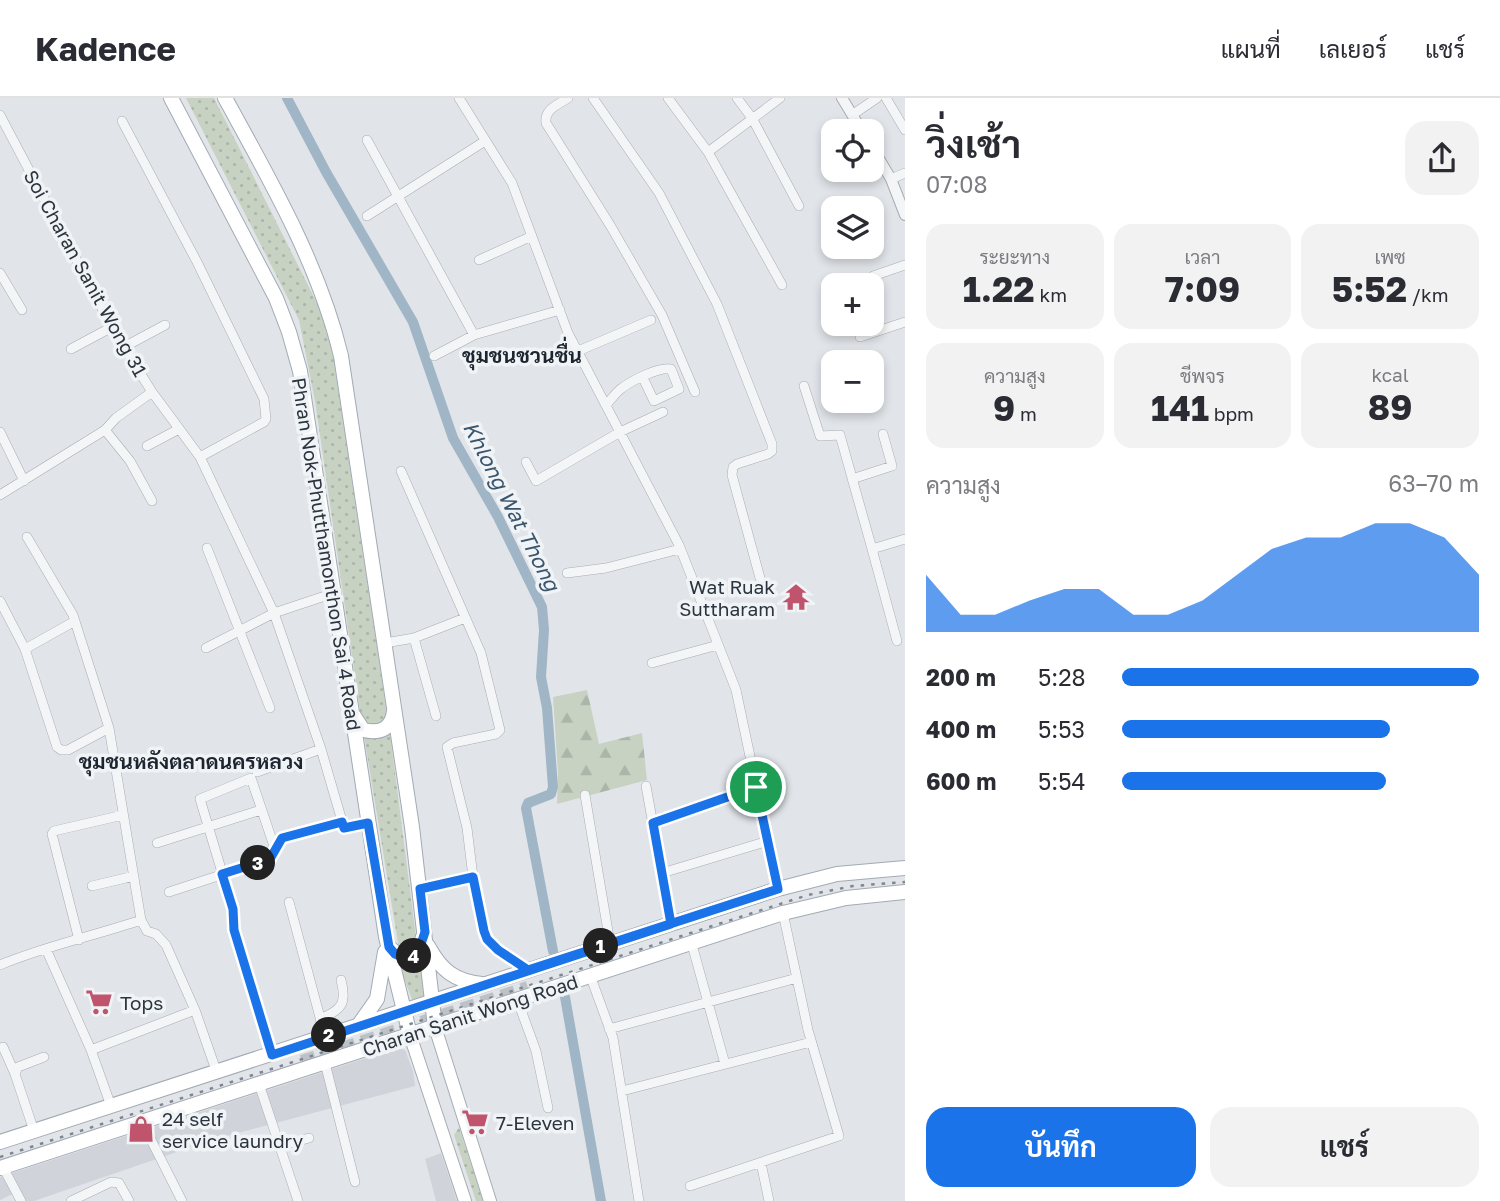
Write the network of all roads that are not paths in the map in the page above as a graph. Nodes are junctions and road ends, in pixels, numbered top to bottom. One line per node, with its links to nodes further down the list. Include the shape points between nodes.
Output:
1 (169, 98): 72 (main road, Phran Nok-Phutthamonthon Sai 4 Road, via 276,298 289,332 306,409)
2 (459, 98): 19 (street)
3 (568, 98): 49 (street, via 547,112 546,123 662,314)
4 (593, 98): 71 (street, via 659,193 717,304 772,444 768,454 733,467 732,475)
5 (668, 98): 20 (street)
6 (737, 98): 14 (street)
7 (780, 98): 14 (street)
8 (842, 98): 13 (street)
9 (877, 98): 13 (street)
10 (886, 98): 17 (street)
11 (227, 101): 80 (main road, via 300,243 332,321 349,398)
12 (0, 115): 39 (street, Soi Charan Sanit Wong 31)
13 (852, 115): 15 (street)
14 (752, 118): 20 (street); 25 (street)
15 (854, 119)
16 (122, 121): 58 (street, via 264,399 264,422)
17 (905, 130)
18 (367, 140): 24 (street)
19 (485, 141): 24 (street); 28 (street, via 512,183)
20 (708, 152): 33 (street)
21 (884, 167): 23 (street)
22 (905, 173): 23 (street)
23 (891, 179): 26 (street)
24 (398, 196): 27 (street); 40 (street)
25 (799, 206)
26 (905, 215)
27 (367, 216)
28 (532, 236): 29 (street); 35 (street)
29 (480, 260)
30 (905, 265): 31 (street)
31 (882, 273)
32 (1, 278): 34 (street)
33 (782, 285)
34 (22, 310)
35 (559, 310): 40 (street); 44 (street)
36 (651, 320): 44 (street)
37 (905, 321): 41 (street)
38 (165, 325): 42 (street)
39 (112, 327): 42 (street, Soi Charan Sanit Wong 31); 43 (street)
40 (474, 335): 45 (street)
41 (860, 337)
42 (124, 347): 48 (street, Soi Charan Sanit Wong 31)
43 (71, 349)
44 (578, 351): 50 (street)
45 (434, 356)
46 (643, 378): 50 (street, via 622,388)
47 (804, 386): 61 (street, via 820,436 840,435)
48 (152, 392): 52 (street, Soi Charan Sanit Wong 31); 53 (street)
49 (695, 392)
50 (606, 405): 55 (street)
51 (663, 412): 55 (street)
52 (179, 429): 57 (street); 58 (street, Soi Charan Sanit Wong 31)
53 (105, 430): 62 (street); 64 (street, via 130,461)
54 (0, 432): 62 (street)
55 (620, 432): 59 (street, via 536,481); 68 (street)
56 (883, 434): 61 (street, via 892,466)
57 (147, 446)
58 (200, 457): 74 (street, Soi Charan Sanit Wong 31)
59 (526, 462)
60 (401, 471): 75 (street)
61 (852, 479): 69 (street)
62 (24, 481): 63 (street)
63 (0, 495)
64 (152, 501)
65 (27, 537): 76 (street)
66 (905, 539): 69 (street)
67 (207, 548): 77 (street)
68 (680, 549): 70 (street); 81 (street)
69 (872, 549): 79 (street)
70 (567, 573)
71 (760, 578)
72 (334, 593): 74 (street); 87 (main road, Phran Nok-Phutthamonthon Sai 4 Road)
73 (0, 601): 83 (street)
74 (274, 613): 77 (street); 90 (street, Soi Charan Sanit Wong 31)
75 (465, 618): 78 (street); 108 (street, via 481,653 500,730 447,747 467,828)
76 (75, 621): 83 (street); 89 (street)
77 (242, 631): 82 (street); 86 (street)
78 (414, 638): 80 (street); 88 (street)
79 (897, 641)
80 (385, 643): 85 (main road)
81 (718, 645): 84 (street); 93 (street, via 736,690)
82 (206, 648)
83 (25, 649): 89 (street, via 57,747 68,750)
84 (652, 663)
85 (394, 706): 87 (main road, via 393,721 373,733 359,726); 110 (main road)
86 (270, 708)
87 (351, 710): 98 (main road, Phran Nok-Phutthamonthon Sai 4 Road)
88 (436, 716)
89 (109, 729): 96 (street)
90 (321, 749): 91 (street); 97 (street, Soi Charan Sanit Wong 31)
91 (257, 772)
92 (646, 786): 99 (street)
93 (756, 787): 99 (street); 101 (street)
94 (585, 795): 121 (street)
95 (261, 810): 100 (street); 100 (street, via 251,778 200,799); 103 (street)
96 (123, 815): 107 (street); 119 (street, via 52,834)
97 (342, 822): 98 (street, via 344,828); 103 (street, via 282,838)
98 (368, 823): 122 (main road, Phran Nok-Phutthamonthon Sai 4 Road)
99 (653, 823): 105 (street)
100 (207, 827): 102 (street); 106 (street)
101 (768, 841): 105 (street); 111 (street)
102 (157, 843)
103 (276, 852): 106 (street, via 270,859)
104 (905, 869): 111 (main road, Charan Sanit Wong Road, via 837,874); 128 (main road, Charan Sanit Wong Road, via 821,884)
105 (662, 873): 117 (street)
106 (222, 874): 113 (street); 145 (street)
107 (134, 876): 109 (street); 116 (street)
108 (473, 877): 110 (street); 128 (street, via 487,939)
109 (92, 886)
110 (420, 889): 118 (main road)
111 (778, 889): 117 (main road, Charan Sanit Wong Road)
112 (905, 890): 115 (main road, Charan Sanit Wong Road); 128 (main road, Charan Sanit Wong Road, via 857,890 797,902)
113 (169, 892)
114 (289, 902): 136 (street)
115 (783, 913): 120 (main road, Charan Sanit Wong Road); 126 (street)
116 (141, 920): 119 (street); 134 (street, via 164,941)
117 (671, 924): 121 (main road, Charan Sanit Wong Road)
118 (425, 937): 122 (main road, via 412,957 398,956); 130 (main road, via 440,965 452,976); 132 (main road)
119 (79, 940): 123 (street)
120 (691, 942): 125 (main road, Charan Sanit Wong Road); 133 (street)
121 (610, 943): 128 (main road, Charan Sanit Wong Road)
122 (388, 944): 135 (main road, Phran Nok-Phutthamonthon Sai 4 Road); 137 (main road, via 380,991)
123 (46, 949): 124 (street); 144 (street)
124 (0, 965)
125 (590, 975): 131 (main road, Charan Sanit Wong Road); 139 (street)
126 (797, 978): 133 (street); 142 (street)
127 (501, 979): 128 (main road, Charan Sanit Wong Road); 130 (main road, Charan Sanit Wong Road); 131 (main road, via 496,987 500,999)
128 (527, 979)
129 (341, 980): 136 (street, via 342,1004)
130 (483, 985): 132 (main road, Charan Sanit Wong Road)
131 (513, 1000): 138 (main road, Charan Sanit Wong Road); 155 (street, via 536,1051)
132 (432, 1002): 135 (main road, Charan Sanit Wong Road); 138 (main road)
133 (708, 1002): 139 (street); 149 (street)
134 (195, 1010): 144 (street); 150 (street)
135 (404, 1011): 137 (main road, Charan Sanit Wong Road); 140 (main road, Phran Nok-Phutthamonthon Sai 4 Road)
136 (320, 1019): 141 (street)
137 (357, 1027): 141 (main road, Charan Sanit Wong Road)
138 (435, 1027): 140 (main road, Charan Sanit Wong Road); 172 (main road)
139 (609, 1029): 153 (street)
140 (410, 1035): 148 (main road, Charan Sanit Wong Road); 171 (main road)
141 (319, 1038): 145 (main road, Charan Sanit Wong Road); 148 (main road, via 331,1050)
142 (811, 1042): 149 (street); 162 (street, via 839,1136)
143 (3, 1047): 151 (street)
144 (91, 1050): 154 (street)
145 (272, 1055): 150 (main road, Charan Sanit Wong Road)
146 (44, 1057): 151 (street, via 18,1067)
147 (300, 1057): 158 (main road)
148 (322, 1064): 152 (main road, Charan Sanit Wong Road); 164 (street)
149 (724, 1064): 153 (street)
150 (217, 1073): 154 (main road, Charan Sanit Wong Road)
151 (15, 1074): 157 (street)
152 (259, 1084): 156 (main road, Charan Sanit Wong Road); 161 (street)
153 (622, 1091): 173 (street)
154 (111, 1106): 157 (main road, Charan Sanit Wong Road)
155 (548, 1108)
156 (142, 1122): 163 (main road, Charan Sanit Wong Road); 170 (street)
157 (34, 1131): 160 (main road, Charan Sanit Wong Road)
158 (71, 1132): 160 (main road); 163 (main road)
159 (309, 1138): 161 (street)
160 (0, 1144)
161 (280, 1146): 166 (street)
162 (761, 1163): 165 (street); 174 (street)
163 (1, 1167): 167 (street)
164 (355, 1182)
165 (690, 1186)
166 (295, 1200)
167 (21, 1201)
168 (71, 1201): 169 (street, via 111,1182 119,1183)
169 (129, 1201)
170 (182, 1201)
171 (465, 1201)
172 (490, 1201)
173 (639, 1201)
174 (769, 1201)

